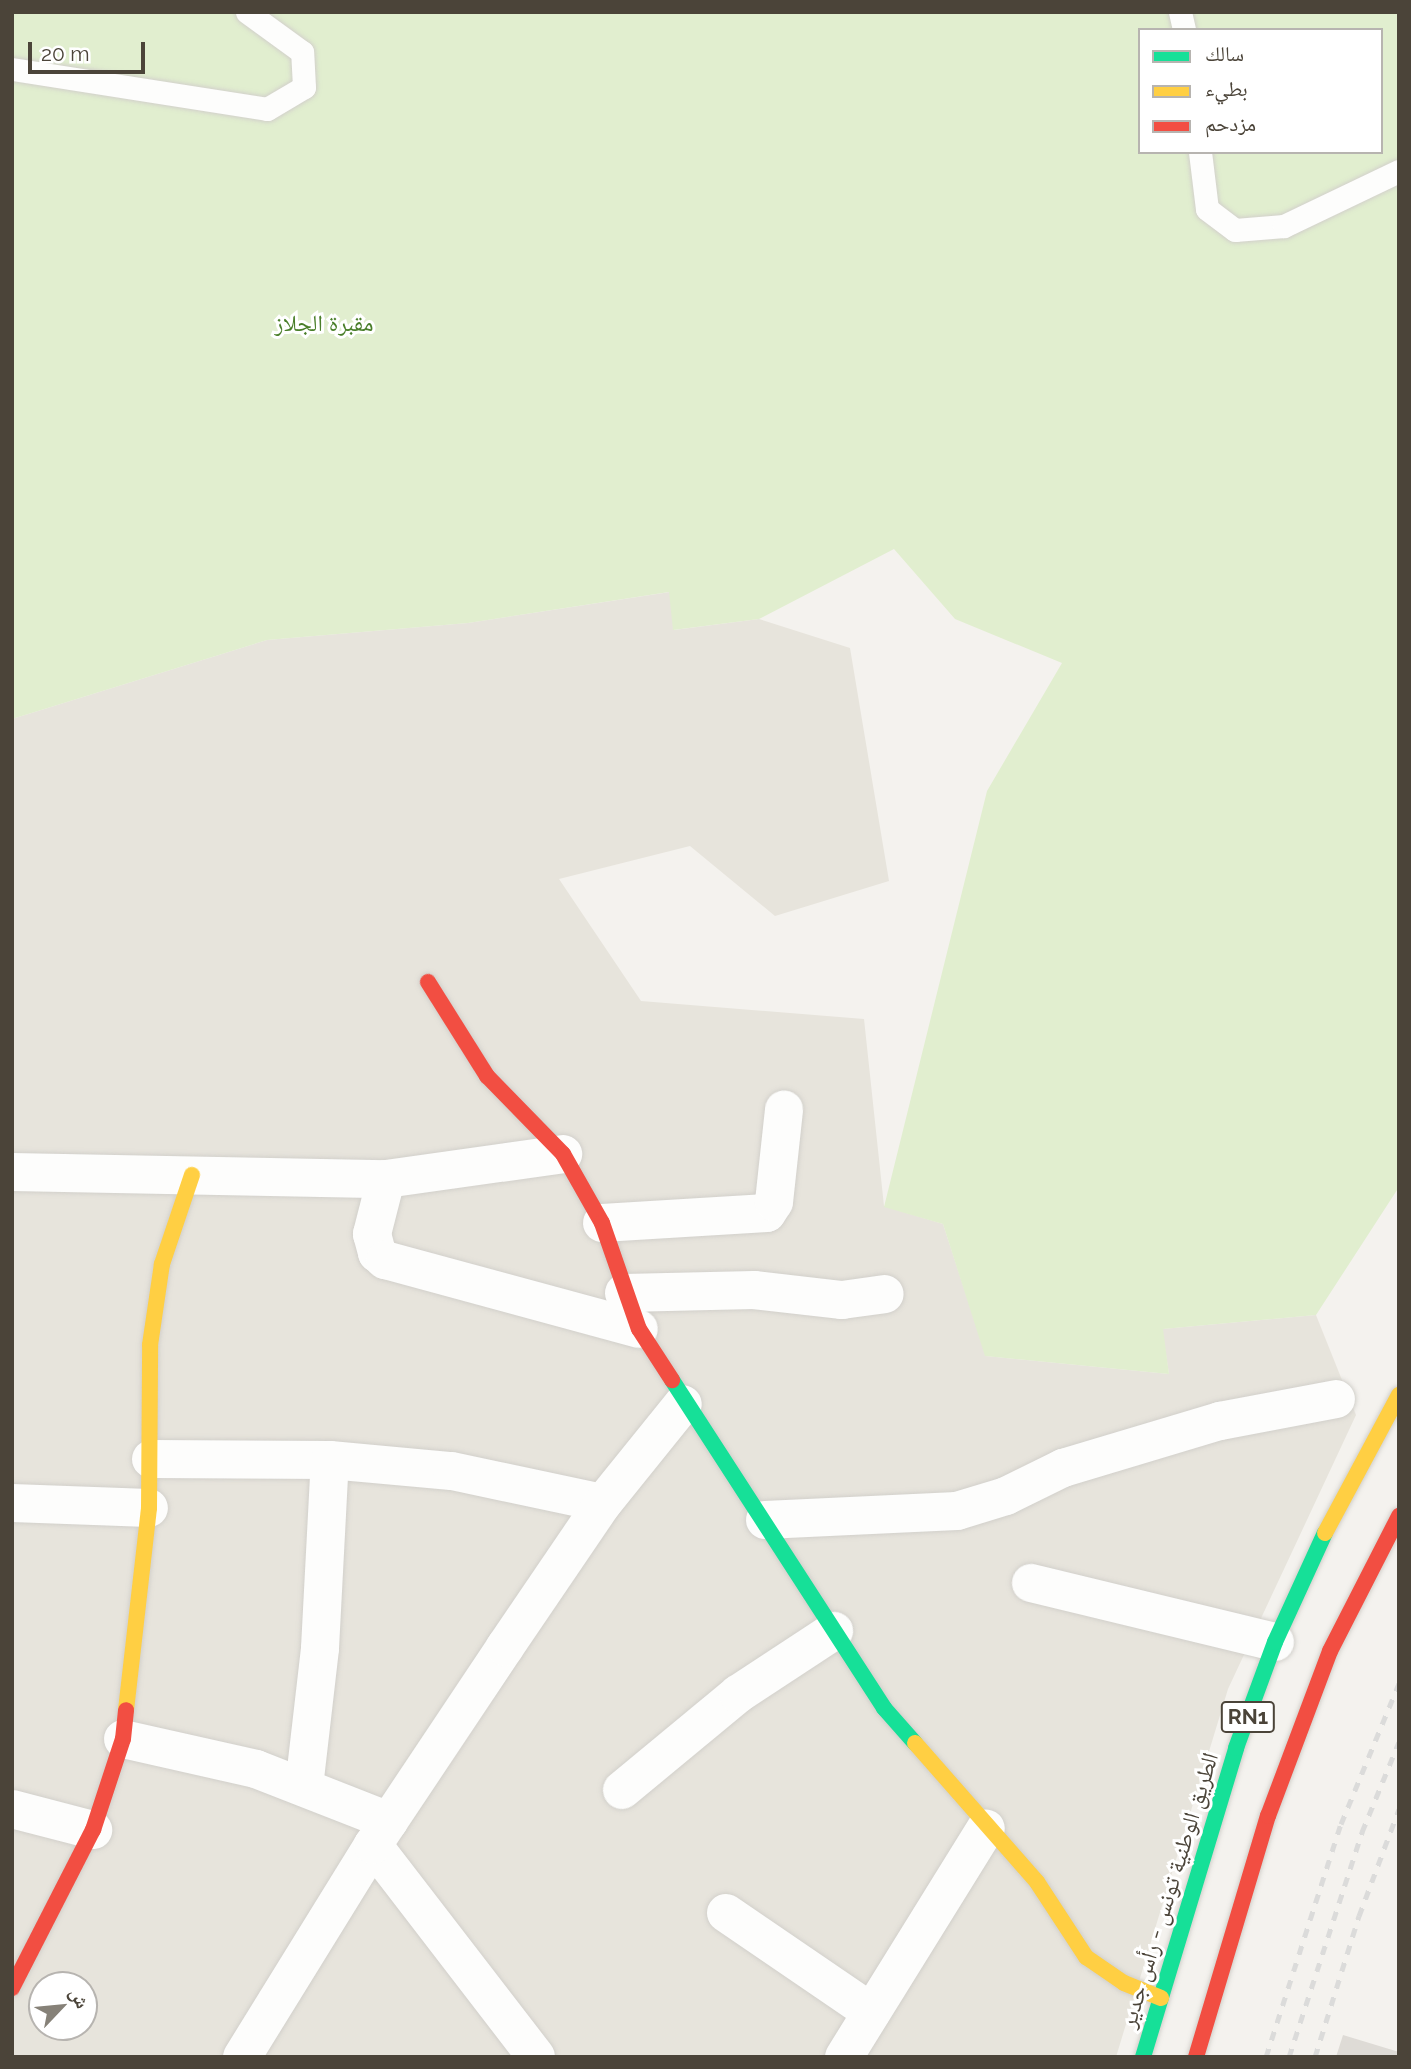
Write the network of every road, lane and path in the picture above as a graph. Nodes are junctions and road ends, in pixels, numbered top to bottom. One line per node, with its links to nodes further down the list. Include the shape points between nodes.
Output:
1 (247, 12): 2 (lane, via 302,52 304,87 267,109)
2 (12, 69)
3 (1200, 154): 4 (lane, via 1207,209 1235,230 1284,226)
4 (1399, 171)
5 (428, 982): 7 (street, via 487,1076)
6 (783, 1110): 11 (street, via 774,1202 767,1213)
7 (563, 1154): 10 (street); 11 (street)
8 (12, 1172): 9 (street)
9 (192, 1175): 10 (street); 18 (street, via 162,1264 150,1345 146,1394)
10 (386, 1179): 14 (street, via 372,1234 377,1253 385,1260)
11 (602, 1223): 12 (street)
12 (624, 1293): 13 (street, via 754,1290 842,1300); 14 (street)
13 (885, 1294)
14 (639, 1329): 17 (street)
15 (1399, 1395): 27 (street, الطريق الوطنية تونس - رأس جدير / RN1, via 1325,1533)
16 (1336, 1399): 24 (street, via 1220,1422 1063,1468 1006,1496 957,1511)
17 (683, 1404): 21 (street); 24 (street)
18 (151, 1458): 19 (street); 22 (street)
19 (330, 1460): 21 (street, via 452,1471); 29 (street, via 320,1648)
20 (12, 1503): 22 (street)
21 (603, 1503): 34 (street)
22 (149, 1508): 28 (street)
23 (1399, 1516): 43 (street, RN1, via 1330,1651 1268,1816)
24 (765, 1520): 26 (street)
25 (1031, 1583): 27 (street)
26 (834, 1631): 30 (street, via 738,1694); 32 (street, via 884,1708)
27 (1275, 1642): 37 (street, الطريق الوطنية تونس - رأس جدير / RN1, via 1236,1748)
28 (123, 1740): 29 (street, via 256,1769); 33 (street)
29 (304, 1787): 34 (street)
30 (622, 1790)
31 (12, 1809): 33 (street)
32 (986, 1828): 37 (street, via 1037,1882 1086,1957 1124,1983); 38 (street)
33 (93, 1830): 36 (street)
34 (381, 1833): 39 (street); 40 (street)
35 (726, 1913): 38 (street)
36 (12, 1988)
37 (1161, 1998): 42 (street, الطريق الوطنية تونس - رأس جدير / RN1)
38 (871, 2012): 41 (street)
39 (242, 2057)
40 (536, 2057)
41 (844, 2057)
42 (1143, 2057)
43 (1196, 2057)

